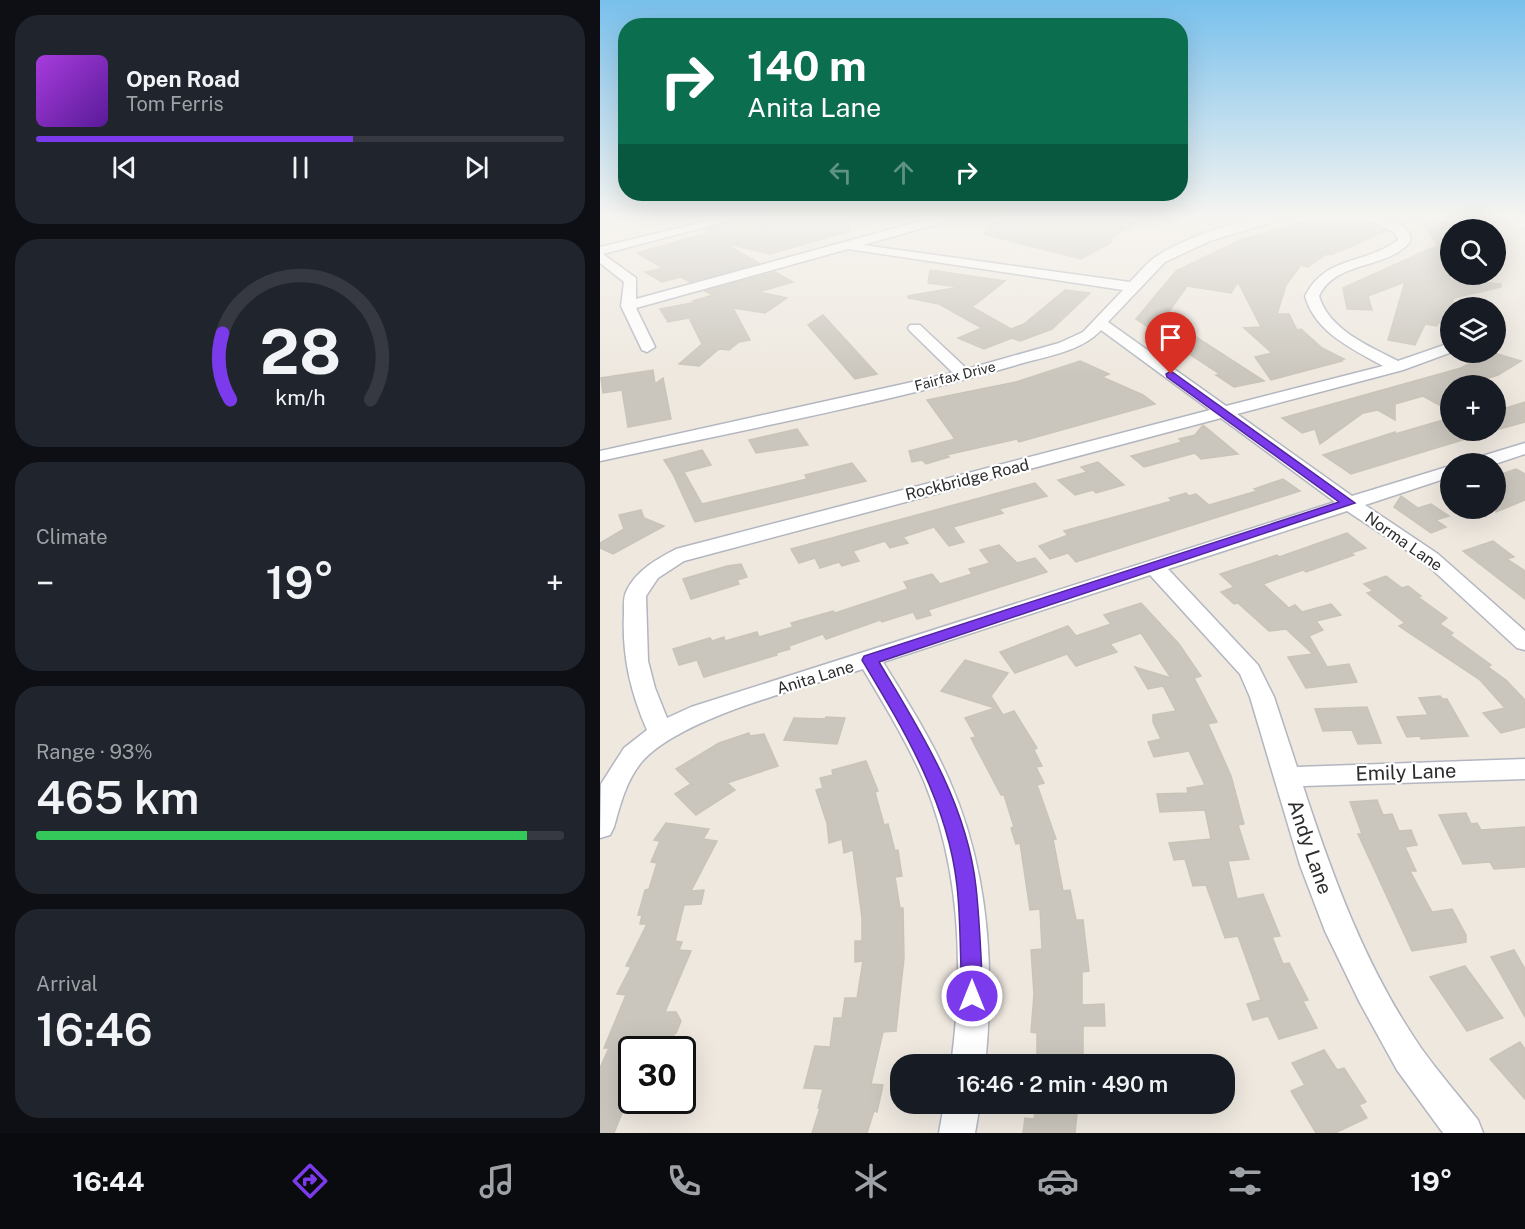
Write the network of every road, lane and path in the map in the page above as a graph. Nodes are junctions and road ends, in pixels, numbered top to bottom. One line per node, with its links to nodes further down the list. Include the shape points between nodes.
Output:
1 (618, 271): 7 (street, via 631,281)
2 (754, 271): 7 (street)
3 (1020, 271): 6 (street)
4 (1147, 271): 6 (street, Fairfax Drive)
5 (1337, 271): 12 (street, via 1317,287 1313,301 1316,312 1332,329)
6 (1134, 287): 8 (street, Fairfax Drive)
7 (628, 306): 10 (street)
8 (1100, 323): 13 (street, Fairfax Drive, via 1088,336 1064,346); 14 (street, Norma Lane)
9 (915, 328): 13 (street)
10 (647, 347)
11 (1440, 352): 12 (street, Rockbridge Road)
12 (1397, 367): 14 (street, Rockbridge Road)
13 (964, 375): 17 (street, Fairfax Drive)
14 (1224, 413): 19 (street, Norma Lane); 23 (street, Rockbridge Road, via 718,543 683,553 663,564 635,593 633,650 641,687)
15 (1524, 449): 16 (street)
16 (1506, 455)
17 (600, 456)
18 (1440, 474): 19 (street, Anita Lane)
19 (1349, 503): 20 (street, Anita Lane); 21 (street, Norma Lane, via 1431,558)
20 (1155, 568): 22 (street, Anita Lane); 25 (street, Andy Lane, via 1250,671)
21 (1525, 643)
22 (870, 660): 23 (street, Anita Lane, via 700,713); 27 (street, via 917,739 958,843 967,886 973,978)
23 (661, 732): 26 (street, Anita Lane, via 627,759 611,787)
24 (1525, 769): 25 (street, Emily Lane)
25 (1286, 777): 30 (street, Andy Lane, via 1314,865 1366,983 1409,1059)
26 (600, 827)
27 (969, 1054)
28 (960, 1114): 29 (street)
29 (957, 1133)
30 (1465, 1133)

